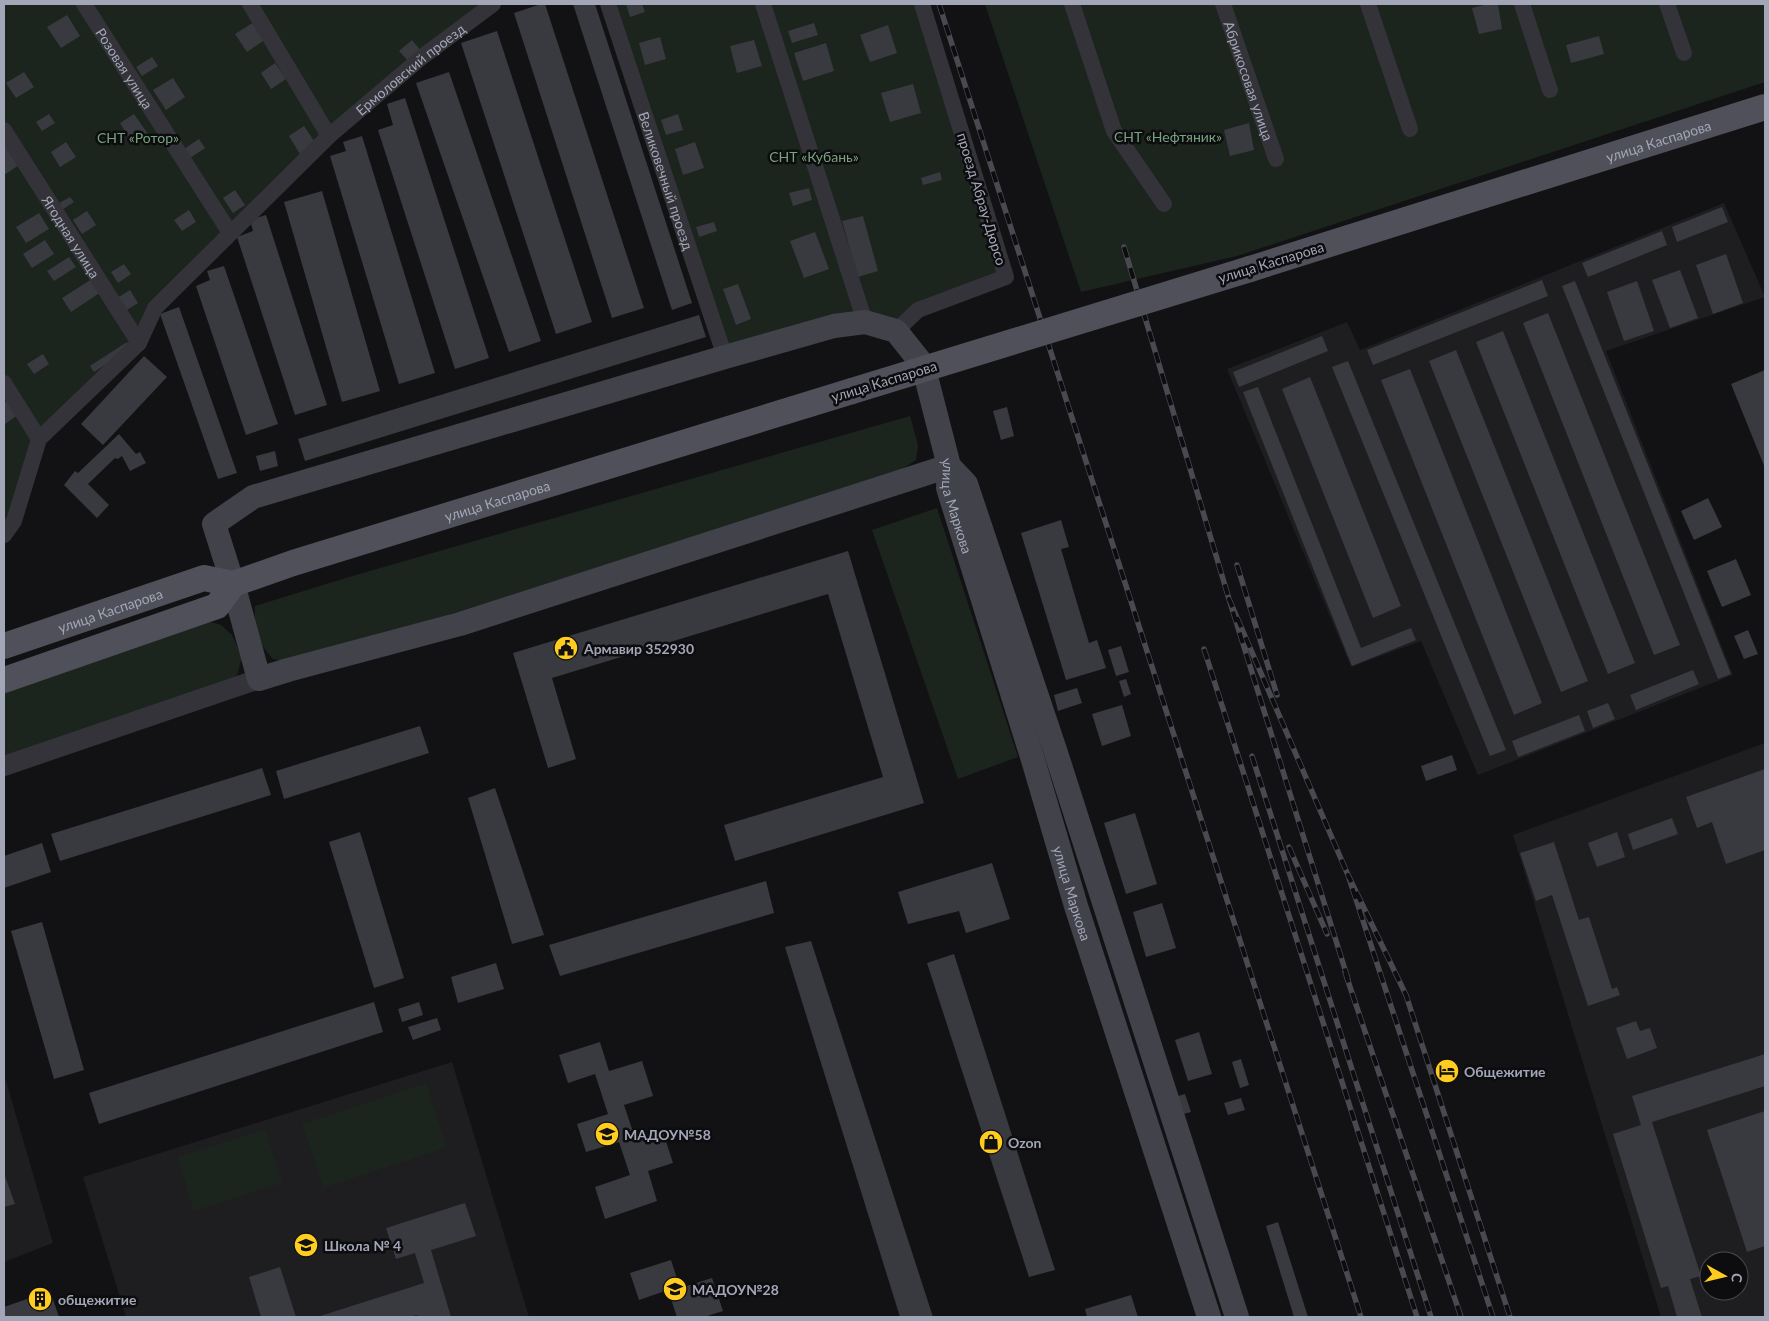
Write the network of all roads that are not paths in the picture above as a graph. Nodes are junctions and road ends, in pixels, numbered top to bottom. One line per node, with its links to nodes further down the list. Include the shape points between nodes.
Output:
1 (84, 4): 20 (street, Розовая улица)
2 (493, 4): 17 (street, Ермоловский проезд, via 422,57)
3 (608, 4): 24 (street, Великовечный проезд)
4 (763, 4): 21 (street)
5 (922, 4): 22 (street, проезд Абрау-Дюрсо, via 1006,277 918,310)
6 (1072, 4): 19 (street, via 1114,131)
7 (1223, 4): 18 (street, Абрикосовая улица)
8 (1368, 4): 15 (street)
9 (1522, 4): 13 (street)
10 (1667, 4): 12 (street)
11 (252, 5): 17 (street)
12 (1684, 53)
13 (1550, 90)
14 (1765, 107): 29 (main road, улица Каспарова, bridge)
15 (1410, 129)
16 (4, 130): 23 (street, Ягодная улица)
17 (329, 136): 20 (street, Ермоловский проезд)
18 (1276, 159)
19 (1164, 204)
20 (230, 233): 23 (street, Ермоловский проезд, via 155,308)
21 (865, 322): 22 (main road); 24 (main road, via 834,326)
22 (896, 331): 27 (main road, via 922,365)
23 (139, 343): 26 (street)
24 (724, 357): 29 (main road, via 253,497 214,524)
25 (4, 383): 26 (street)
26 (39, 439): 28 (street, via 14,521)
27 (949, 466): 31 (main road, via 460,624); 34 (main road, улица Маркова, via 966,484); 35 (main road, улица Маркова, via 948,488)
28 (4, 535)
29 (233, 584): 30 (main road, улица Каспарова, via 204,578); 31 (main road); 32 (main road, via 217,606)
30 (4, 646)
31 (259, 679): 33 (street)
32 (4, 680)
33 (4, 766)
34 (1075, 811): 35 (street); 36 (main road, улица Маркова)
35 (1050, 820): 37 (main road, улица Маркова)
36 (1103, 898): 37 (street); 38 (main road, улица Маркова)
37 (1076, 906): 39 (main road, улица Маркова)
38 (1217, 1255): 39 (street); 41 (main road, улица Маркова)
39 (1191, 1262): 40 (main road, улица Маркова)
40 (1208, 1317)
41 (1237, 1317)

